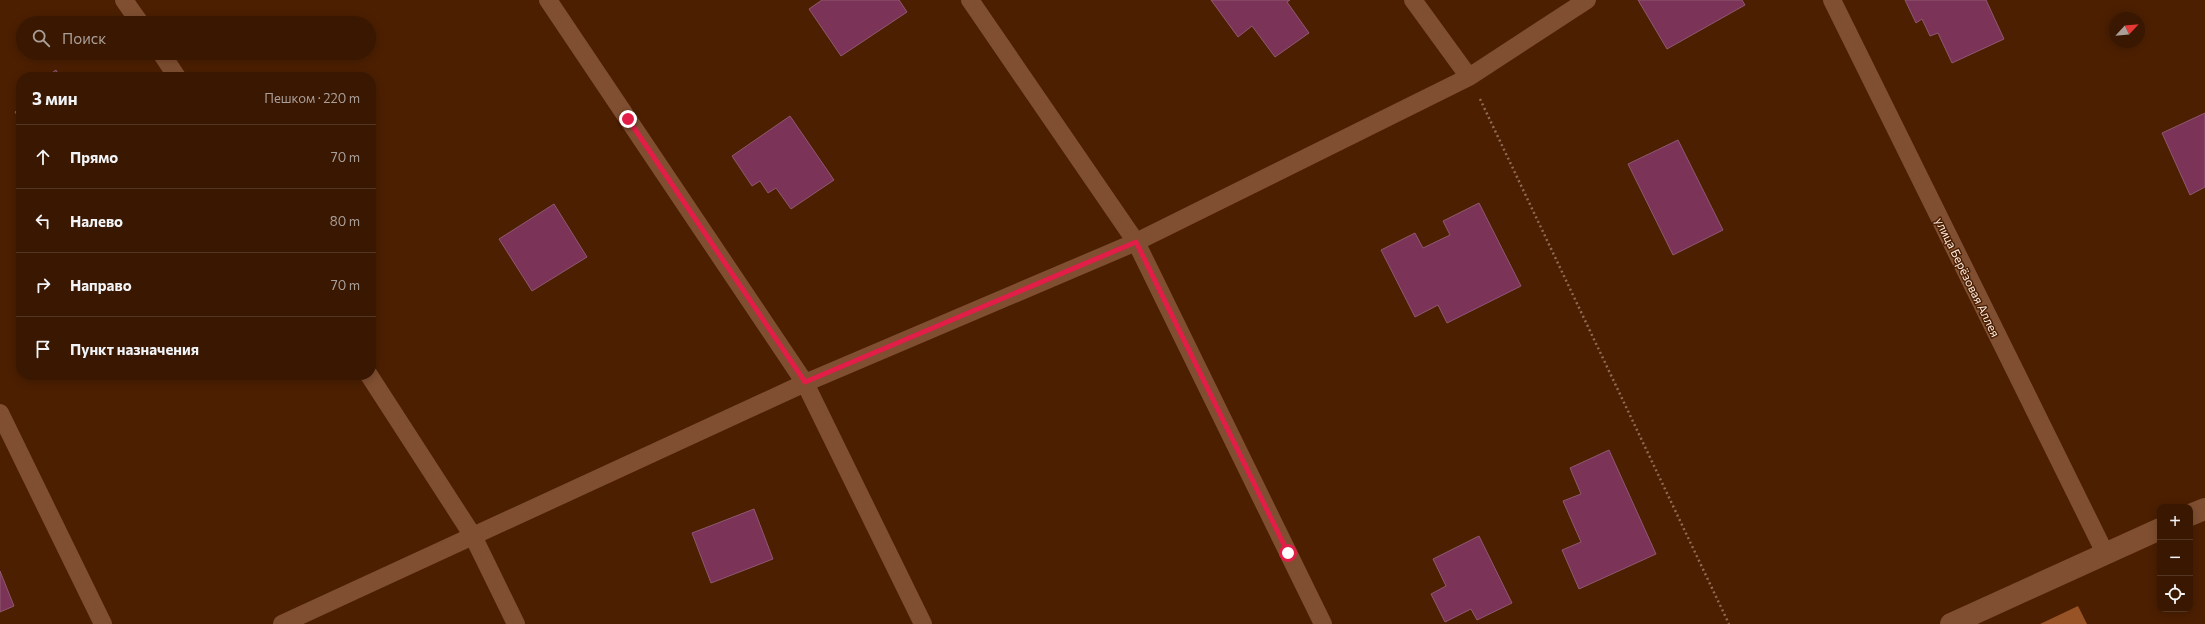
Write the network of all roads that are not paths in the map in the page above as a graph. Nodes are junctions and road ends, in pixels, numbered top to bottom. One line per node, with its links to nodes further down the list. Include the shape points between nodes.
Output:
1 (124, 0): 7 (lane)
2 (548, 0): 13 (lane)
3 (970, 0): 11 (lane)
4 (1413, 0): 10 (lane)
5 (1587, 0): 10 (lane)
6 (1832, 0): 19 (lane, улица Берёзовая Аллея)
7 (135, 16)
8 (166, 60): 9 (lane)
9 (174, 72)
10 (1469, 77): 11 (lane)
11 (1136, 242): 13 (lane); 24 (lane)
12 (372, 380): 18 (lane)
13 (805, 382): 18 (lane); 23 (lane)
14 (0, 413): 20 (lane)
15 (2205, 509): 16 (street)
16 (2193, 514)
17 (2157, 530): 19 (street)
18 (473, 536): 21 (lane); 22 (lane)
19 (2105, 553): 25 (street)
20 (103, 624)
21 (282, 624)
22 (516, 624)
23 (923, 624)
24 (1323, 624)
25 (1951, 624)

